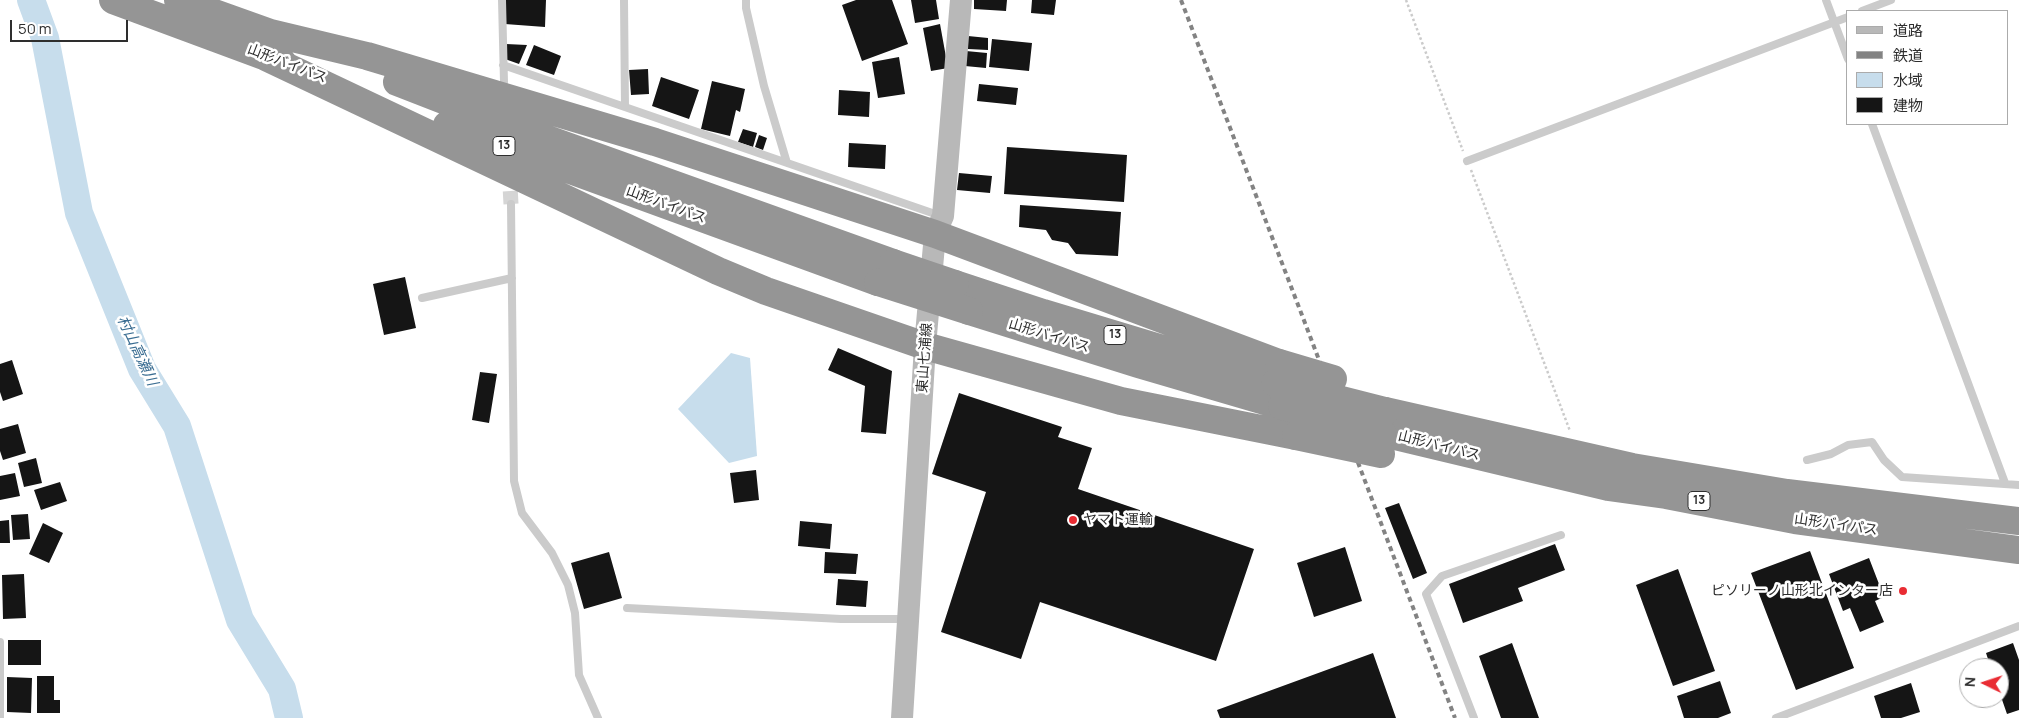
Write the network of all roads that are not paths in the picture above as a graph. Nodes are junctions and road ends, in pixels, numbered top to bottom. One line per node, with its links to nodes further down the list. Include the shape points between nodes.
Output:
1 (178, 0): 12 (highway, 山形バイパス / 13)
2 (502, 0): 14 (lane)
3 (624, 0): 16 (lane)
4 (746, 0): 19 (lane, via 764,86)
5 (961, 0): 21 (main road, 東山七浦線)
6 (1826, 0): 11 (lane)
7 (1891, 0): 9 (lane)
8 (122, 3): 12 (highway, 山形バイパス / 13)
9 (1865, 10)
10 (1846, 18): 11 (lane)
11 (1834, 22): 13 (lane); 18 (lane)
12 (268, 45): 21 (highway, via 367,56); 22 (highway, 山形バイパス / 13, via 505,124); 25 (highway, via 718,271)
13 (1846, 54)
14 (503, 65): 15 (lane); 16 (lane)
15 (504, 82)
16 (625, 107): 19 (lane)
17 (1872, 125): 30 (lane)
18 (1467, 161)
19 (787, 163): 21 (lane)
20 (511, 204): 23 (lane)
21 (939, 225): 25 (main road, 東山七浦線); 26 (highway)
22 (885, 272): 26 (highway, 山形バイパス / 13, bridge, via 955,284); 26 (highway, 山形バイパス / 13, bridge, via 969,311 1138,364)
23 (512, 278): 24 (lane); 42 (lane, via 514,481 522,513 552,553 568,585 575,613 579,675)
24 (422, 298)
25 (925, 346): 27 (highway, bridge, via 1121,401 1296,436); 38 (main road, 東山七浦線)
26 (1279, 384): 27 (highway, 山形バイパス / 13, bridge); 27 (highway, bridge)
27 (1383, 423): 29 (highway, 山形バイパス / 13); 29 (highway, via 1542,430); 36 (highway, 山形バイパス / 13, via 1608,487 1795,520)
28 (1807, 460): 30 (lane, via 1831,454 1848,445 1872,442 1884,460 1902,477)
29 (1632, 467): 32 (highway, 山形バイパス / 13)
30 (2005, 483): 31 (lane)
31 (2019, 485)
32 (1787, 493): 33 (highway, via 1883,495); 34 (highway, 山形バイパス / 13)
33 (2019, 508)
34 (2019, 521)
35 (1561, 535): 44 (lane, via 1442,576 1426,594)
36 (2019, 550)
37 (627, 608): 38 (lane, via 841,619)
38 (909, 619): 43 (main road, 東山七浦線)
39 (2019, 626): 45 (lane)
40 (0, 642): 41 (lane)
41 (0, 718)
42 (598, 718)
43 (902, 718)
44 (1474, 718)
45 (1776, 718)

